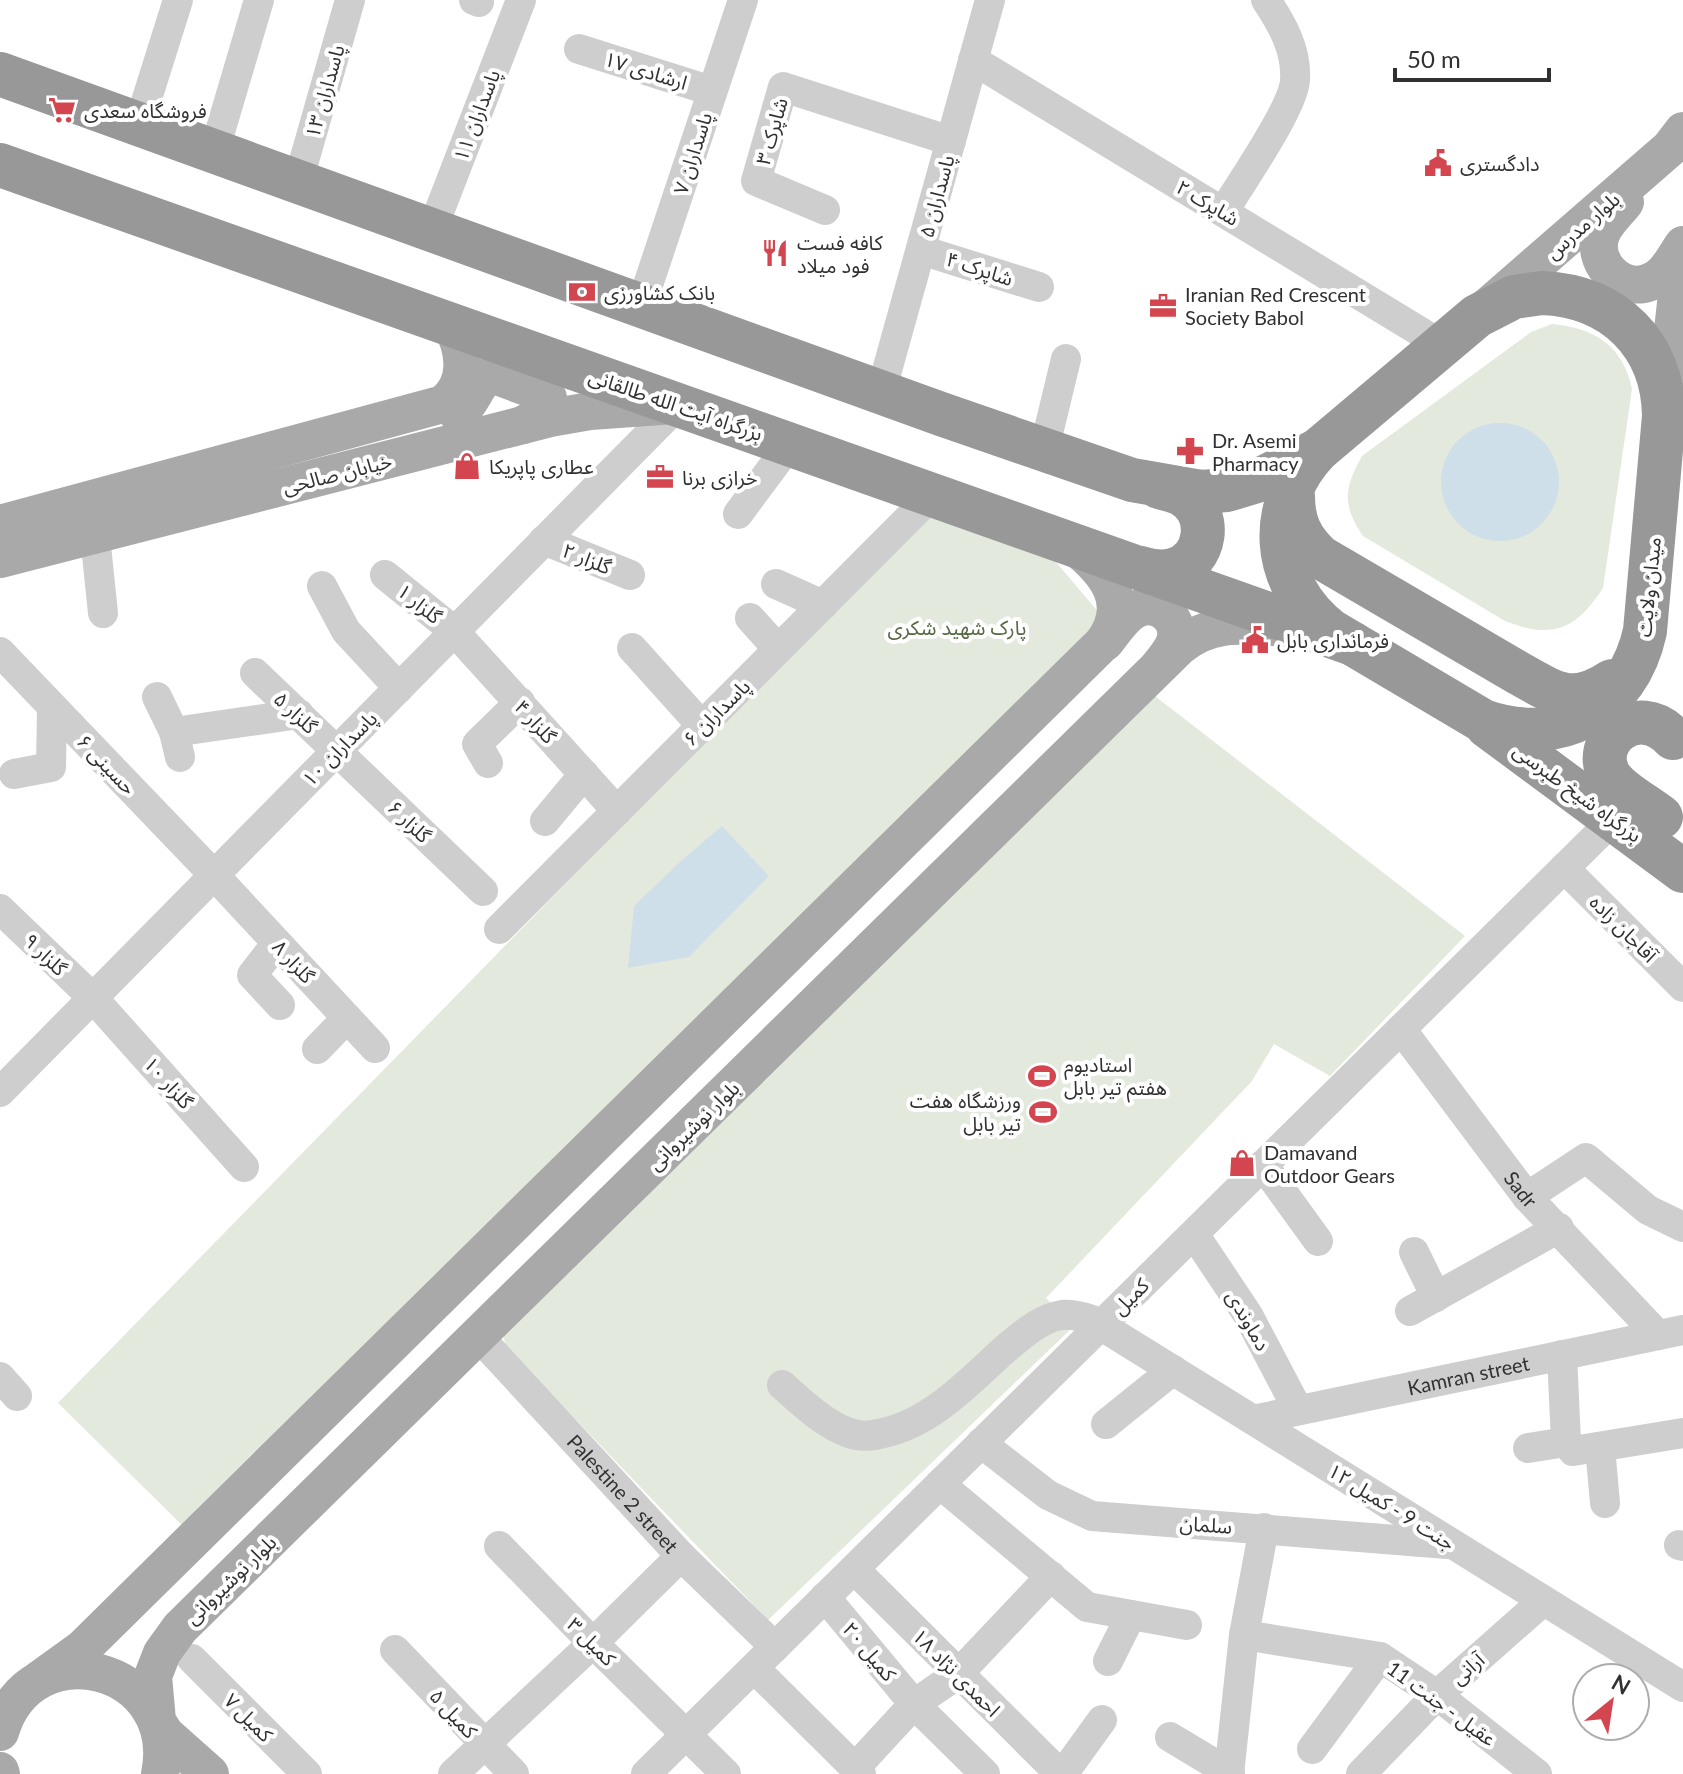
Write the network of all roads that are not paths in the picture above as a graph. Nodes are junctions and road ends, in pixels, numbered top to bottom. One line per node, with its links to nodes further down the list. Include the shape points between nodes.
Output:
1 (178, 0): 12 (street)
2 (259, 0): 15 (street)
3 (350, 0): 17 (street, پاسداران ۱۳)
4 (521, 0): 20 (street, پاسداران ١١)
5 (743, 0): 11 (street, پاسداران ۷)
6 (990, 0): 9 (street, پاسداران ۵)
7 (1266, 0): 19 (street, via 1289,37 1295,80 1290,102)
8 (579, 49): 11 (street, ارشادی ۱۷)
9 (973, 60): 14 (street, پاسداران ۵); 19 (street, شاپرک ۲)
10 (0, 74): 12 (highway)
11 (712, 91): 25 (street, پاسداران ۷)
12 (139, 124): 15 (highway)
13 (1677, 139): 21 (main road, via 1607,224 1599,252 1614,277 1642,284 1659,277); 26 (main road, بلوار مدرس)
14 (951, 141): 18 (street, شاپرک ۳, via 783,87 756,181); 22 (street, پاسداران ۵)
15 (214, 152): 17 (highway)
16 (0, 165): 27 (highway, بزرگراه آیت الله طالقانی)
17 (298, 182): 20 (highway)
18 (825, 210)
19 (1224, 211): 28 (street, شاپرک ۲)
20 (432, 230): 25 (highway)
21 (1683, 245)
22 (921, 250): 24 (street, شاپرک ۴); 30 (street, پاسداران ۵)
23 (1683, 267): 34 (main road)
24 (1039, 287)
25 (641, 306): 30 (highway)
26 (1477, 316): 28 (highway, میدان ولایت); 34 (highway, میدان ولایت, via 1514,297 1542,293 1596,304 1630,328 1646,349 1660,381)
27 (451, 324): 31 (highway, بزرگراه آیت الله طالقانی); 32 (main road, خیابان صالحی, via 463,362 454,393 443,404)
28 (1442, 345): 37 (highway, میدان ولایت)
29 (1066, 359): 36 (street)
30 (881, 392): 36 (highway)
31 (678, 405): 33 (main road, خیابان صالحی, via 590,411); 35 (highway, بزرگراه آیت الله طالقانی); 43 (street, پاسداران ١٠)
32 (399, 416): 33 (main road, via 463,410 484,378 494,375 548,398 545,412); 41 (main road, خیابان صالحی)
33 (523, 425): 42 (main road, خیابان صالحی)
34 (1670, 432): 54 (highway, میدان ولایت)
35 (790, 444): 39 (highway, بزرگراه آیت الله طالقانی); 40 (street)
36 (1044, 450): 38 (highway)
37 (1307, 464): 38 (highway, via 1227,490 1201,492); 54 (highway, via 1293,498 1297,528 1320,557 1548,690 1566,697 1601,688 1621,672); 58 (highway, میدان ولایت, via 1288,496 1282,550 1289,577 1311,613)
38 (1132, 480): 46 (highway, via 1184,496 1197,509 1203,527 1201,546 1182,567 1164,572)
39 (932, 495): 44 (highway, بزرگراه آیت الله طالقانی); 51 (street, پاسداران ۶)
40 (738, 514)
41 (0, 524)
42 (95, 536): 45 (main road, خیابان صالحی); 52 (street)
43 (544, 540): 48 (street, گلزار ۲); 56 (street, پاسداران ١٠)
44 (1073, 545): 46 (highway, بزرگراه آیت الله طالقانی); 57 (main road, via 1096,563 1113,592 1116,623)
45 (0, 559)
46 (1138, 568): 55 (highway, بزرگراه آیت الله طالقانی)
47 (385, 575): 56 (street, گلزار ۱)
48 (630, 575)
49 (776, 584): 51 (street)
50 (322, 586): 64 (street, via 346,631)
51 (823, 605): 60 (street, پاسداران ۶)
52 (103, 613)
53 (750, 618): 60 (street)
54 (1645, 628): 69 (highway, میدان ولایت, via 1635,665 1622,685 1576,721 1529,730); 71 (highway, via 1657,693)
55 (1310, 629): 58 (highway, بزرگراه آیت الله طالقانی); 62 (main road, بلوار نوشیروانی, via 1211,628 1191,637)
56 (454, 631): 64 (street, پاسداران ١٠); 66 (street, گلزار ۴)
57 (1103, 643): 62 (main road, via 1132,611 1158,607 1172,618 1176,635); 137 (main road, via 82,1649)
58 (1353, 644): 69 (highway, میدان ولایت)
59 (632, 648): 70 (street)
60 (778, 649): 70 (street, پاسداران ۶)
61 (0, 652): 67 (street, حسینی ۶)
62 (1158, 667): 105 (main road, بلوار نوشیروانی)
63 (255, 673): 68 (street, گلزار ۵)
64 (399, 688): 72 (street, پاسداران ١٠)
65 (157, 697): 68 (street, via 177,745)
66 (520, 702): 73 (street, via 477,744); 75 (street, گلزار ۴)
67 (52, 707): 74 (street, via 51,767); 82 (street, حسینی ۶)
68 (299, 714): 72 (street, گلزار ۵)
69 (1472, 715): 77 (highway, بزرگراه شیخ طبرسی)
70 (702, 726): 76 (street, پاسداران ۶)
71 (1678, 745): 79 (highway, via 1655,724 1632,723 1613,736 1606,762 1613,780)
72 (338, 750): 82 (street, پاسداران ١٠); 83 (street, گلزار ۶)
73 (488, 763)
74 (14, 774)
75 (584, 774): 76 (street, گلزار ۴); 78 (street)
76 (617, 811): 85 (street, پاسداران ۶)
77 (1614, 819): 80 (street, کمیل); 81 (highway, بزرگراه شیخ طبرسی)
78 (545, 821)
79 (1683, 833)
80 (1564, 868): 87 (street, آقاجان زاده); 91 (street, کمیل)
81 (1683, 871)
82 (214, 875): 86 (street, گلزار ۸); 88 (street, پاسداران ١٠)
83 (483, 891)
84 (0, 909): 88 (street, گلزار ٩)
85 (499, 929)
86 (277, 943): 89 (street, via 252,975); 90 (street, گلزار ۸)
87 (1683, 987)
88 (93, 998): 94 (street, پاسداران ١٠); 96 (street, گلزار ۱۰)
89 (280, 1005)
90 (347, 1018): 92 (street, گلزار ۸); 93 (street)
91 (1401, 1029): 95 (street, کمیل); 97 (street, Sadr)
92 (375, 1048)
93 (317, 1049)
94 (0, 1092)
95 (1263, 1165): 100 (street, کمیل); 101 (street)
96 (244, 1167)
97 (1527, 1197): 98 (street, via 1586,1158 1648,1210); 99 (street, Sadr)
98 (1683, 1227)
99 (1559, 1228): 102 (street, via 1423,1304); 104 (street, Sadr)
100 (1194, 1234): 103 (street, کمیل); 109 (street, دماوندی, via 1248,1315)
101 (1318, 1241)
102 (1414, 1252)
103 (1101, 1324): 107 (street, جنت 9 - کمیل ۱۲); 108 (street, جنت 9 - کمیل ۱۲, via 1062,1315 1044,1322 946,1402 905,1428 880,1434 845,1432); 114 (street, کمیل)
104 (1670, 1332): 106 (street, Kamran street)
105 (478, 1336): 122 (street, Palestine 2 street); 143 (main road, بلوار نوشیروانی, via 180,1628 153,1676)
106 (1562, 1355): 109 (street, Kamran street); 113 (street)
107 (1173, 1370): 110 (street, جنت 9 - کمیل ۱۲); 111 (street)
108 (782, 1385)
109 (1298, 1410): 110 (street, Kamran street)
110 (1253, 1420): 120 (street, جنت 9 - کمیل ۱۲)
111 (1106, 1424)
112 (1683, 1433): 115 (street)
113 (1566, 1442): 115 (street, via 1573,1451); 116 (street)
114 (981, 1443): 117 (street, کمیل); 119 (street, سلمان, via 1048,1495 1092,1516)
115 (1600, 1447): 118 (street)
116 (1528, 1448)
117 (940, 1484): 123 (street, کمیل); 124 (street)
118 (1605, 1503)
119 (1264, 1528): 120 (street, سلمان); 129 (street)
120 (1453, 1545): 126 (street, جنت 9 - کمیل ۱۲)
121 (499, 1546): 130 (street, کمیل ۳)
122 (681, 1556): 130 (street); 132 (street, Palestine 2 street)
123 (854, 1569): 125 (street, کمیل); 136 (street, احمدی نژاد ۱۸)
124 (1051, 1576): 127 (street, via 1087,1607); 136 (street)
125 (825, 1597): 132 (street, کمیل); 140 (street, کمیل ۲۰)
126 (1543, 1601): 138 (street, جنت 9 - کمیل ۱۲); 139 (street, آرانی)
127 (1131, 1615): 128 (street); 135 (street)
128 (1187, 1625)
129 (1244, 1635): 133 (street, عقیل - جنت 11); 149 (street)
130 (593, 1643): 144 (street, کمیل ۳); 146 (street)
131 (395, 1650): 146 (street, کمیل ۵)
132 (764, 1657): 144 (street, کمیل); 148 (street, Palestine 2 street)
133 (1380, 1657): 139 (street, عقیل - جنت 11); 147 (street)
134 (192, 1659): 152 (street, کمیل ۷)
135 (1108, 1661)
136 (958, 1674): 140 (street); 158 (street, احمدی نژاد ۱۸)
137 (39, 1680): 141 (main road); 143 (main road, via 79,1670 107,1674 142,1697)
138 (1683, 1687)
139 (1437, 1695): 159 (street, آرانی); 160 (street, عقیل - جنت 11)
140 (914, 1704): 148 (street); 157 (street, کمیل ۲۰)
141 (3, 1715)
142 (1102, 1720): 158 (street)
143 (157, 1721): 150 (main road, بلوار نوشیروانی, via 163,1748); 151 (main road)
144 (686, 1734): 155 (street, کمیل); 156 (street, کمیل ۳)
145 (1170, 1737): 149 (street)
146 (484, 1745): 153 (street); 154 (street, کمیل ۵)
147 (1312, 1749)
148 (858, 1771)
149 (1229, 1773)
150 (160, 1774)
151 (210, 1774)
152 (307, 1774)
153 (453, 1774)
154 (514, 1774)
155 (646, 1774)
156 (726, 1774)
157 (985, 1774)
158 (1061, 1774)
159 (1361, 1774)
160 (1537, 1774)

